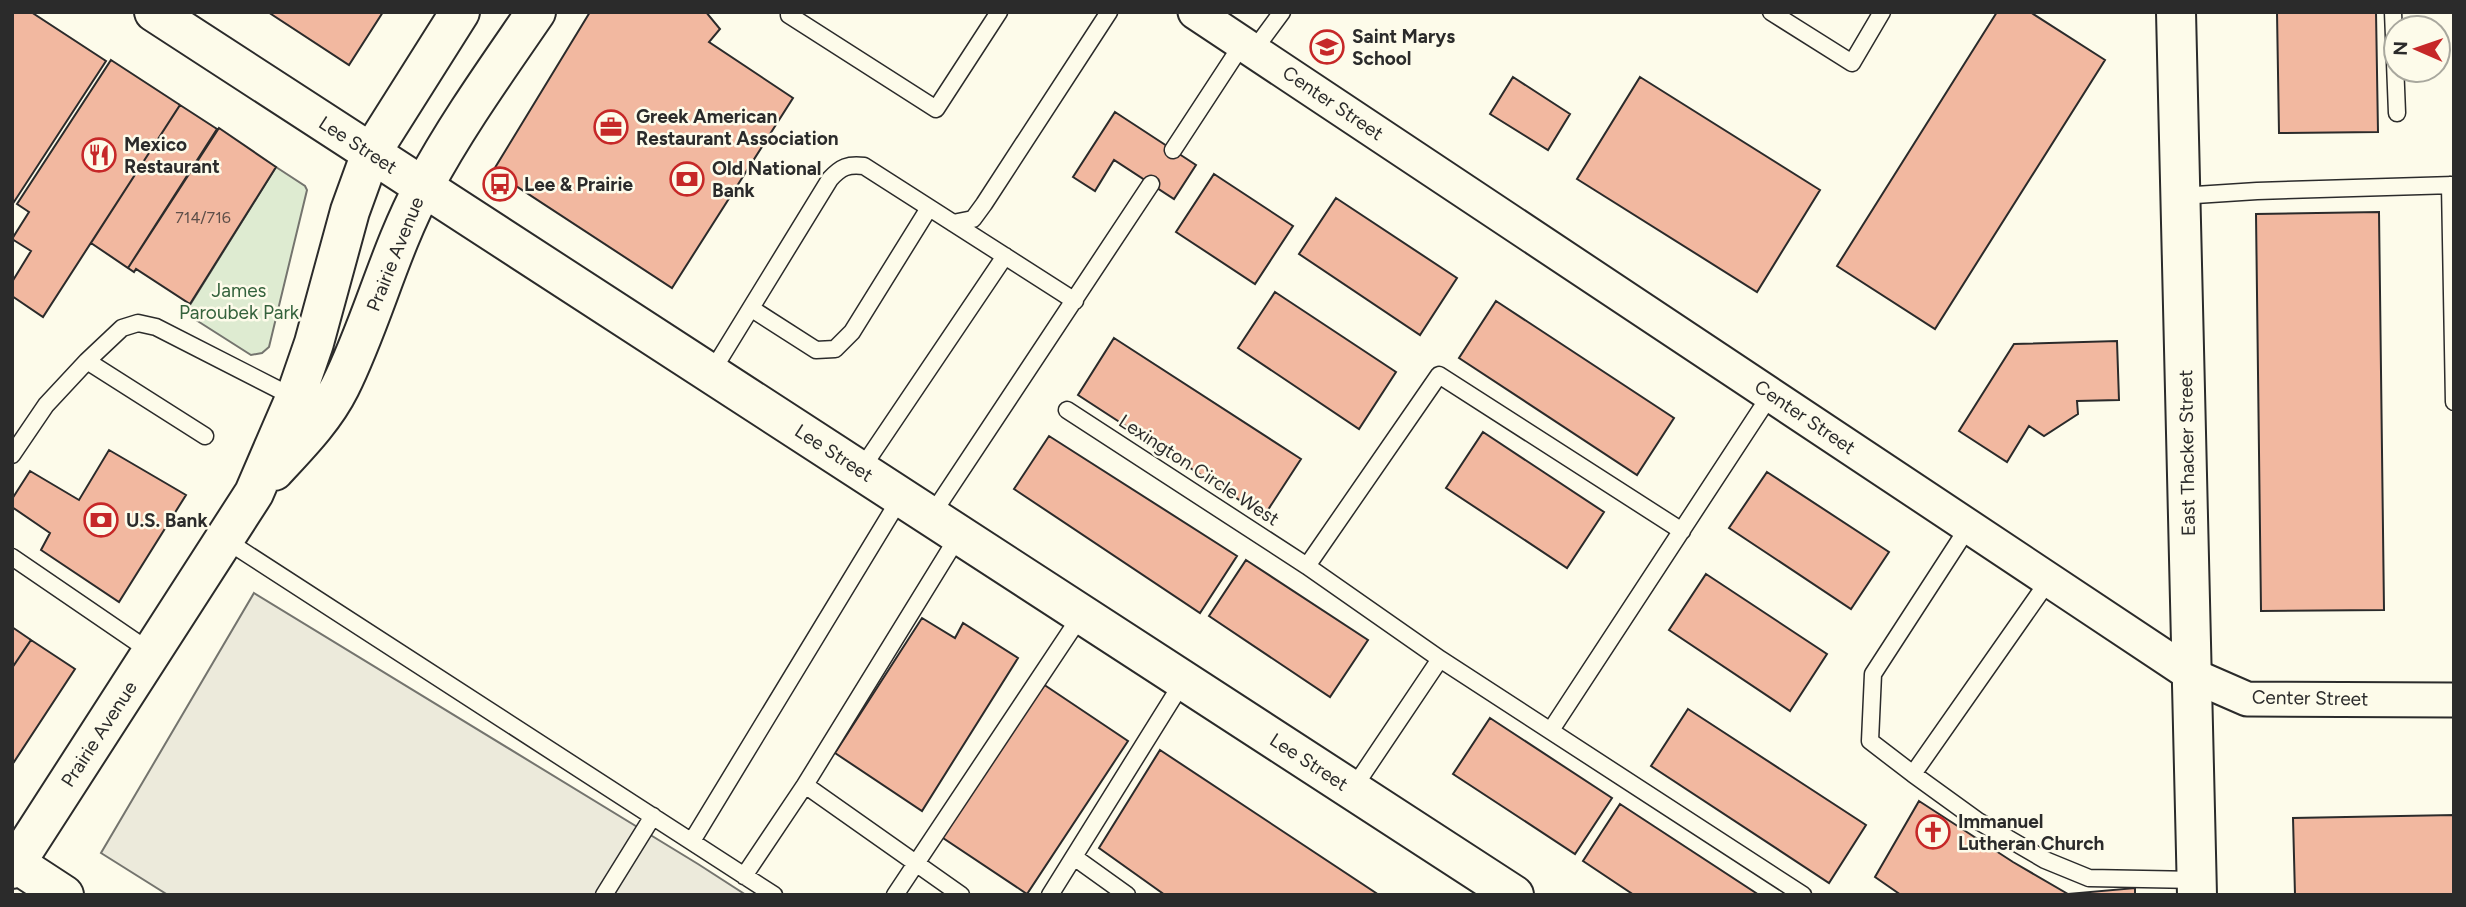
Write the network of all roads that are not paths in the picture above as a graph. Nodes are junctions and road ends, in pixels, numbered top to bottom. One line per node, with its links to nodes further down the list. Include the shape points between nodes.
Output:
1 (154, 12): 16 (street, Lee Street)
2 (460, 12): 16 (street, Prairie Avenue)
3 (536, 12): 19 (street, Prairie Avenue)
4 (789, 12): 12 (lane, via 936,109)
5 (1109, 12): 22 (lane, via 985,204 973,219)
6 (1195, 12): 13 (street, Center Street)
7 (1282, 12): 13 (lane)
8 (1771, 12): 9 (lane, via 1852,63)
9 (1882, 12)
10 (2176, 12): 20 (street, East Thacker Street)
11 (2393, 12): 14 (lane)
12 (993, 14)
13 (1248, 47): 15 (lane); 28 (street, Center Street)
14 (2397, 113)
15 (1173, 150)
16 (371, 153): 19 (street, Lee Street); 29 (street, Prairie Avenue)
17 (1151, 184): 24 (lane)
18 (2452, 185): 20 (lane); 30 (lane)
19 (423, 187): 27 (street, Lee Street); 35 (street, Prairie Avenue, via 339,389 311,430)
20 (2180, 196): 46 (street, East Thacker Street)
21 (929, 208): 22 (lane); 25 (lane, via 852,332 835,349 816,350); 25 (lane, via 864,166 839,169)
22 (953, 223): 23 (lane)
23 (1005, 256): 24 (lane); 34 (lane)
24 (1075, 301): 36 (lane)
25 (752, 309): 27 (lane)
26 (87, 361): 29 (lane, via 122,328 138,323 156,327); 32 (lane); 33 (lane, via 46,405)
27 (710, 373): 34 (street, Lee Street)
28 (1771, 394): 37 (street, Center Street); 38 (lane)
29 (295, 398): 35 (street, Prairie Avenue)
30 (2454, 402)
31 (1068, 410): 41 (lane, Lexington Circle West)
32 (205, 436)
33 (12, 455)
34 (860, 471): 36 (street, Lee Street)
35 (254, 493): 39 (street, Prairie Avenue)
36 (930, 516): 43 (street, Lee Street); 51 (lane); 54 (lane)
37 (1969, 526): 42 (street, Center Street); 50 (lane, via 1873,674 1870,741)
38 (1682, 531): 41 (lane, via 1438,375); 49 (lane)
39 (224, 539): 44 (street, Prairie Avenue); 53 (lane)
40 (12, 557): 44 (lane)
41 (1307, 566): 45 (lane, Lexington Circle West)
42 (2049, 580): 46 (street, Center Street); 50 (lane)
43 (1082, 614): 47 (street, Lee Street); 56 (lane)
44 (151, 652): 57 (street, Prairie Avenue)
45 (1440, 659): 49 (lane, Lexington Circle West); 52 (lane)
46 (2192, 675): 48 (street, Center Street, via 2247,699); 59 (street, East Thacker Street)
47 (1184, 680): 52 (street, Lee Street); 55 (lane)
48 (2454, 700)
49 (1551, 730): 68 (lane, Lexington Circle West)
50 (1913, 774): 59 (lane, via 1978,821 2045,860 2089,878)
51 (805, 785): 56 (lane); 58 (lane)
52 (1352, 790): 67 (street, Lee Street)
53 (653, 816): 54 (lane); 61 (lane)
54 (692, 841): 58 (lane)
55 (1074, 857): 65 (lane); 66 (lane)
56 (915, 862): 63 (lane); 64 (lane)
57 (13, 865): 60 (street)
58 (744, 876): 62 (lane)
59 (2197, 888)
60 (64, 895)
61 (604, 895)
62 (774, 895)
63 (895, 895)
64 (961, 895)
65 (1050, 895)
66 (1127, 895)
67 (1514, 895)
68 (1803, 895)

